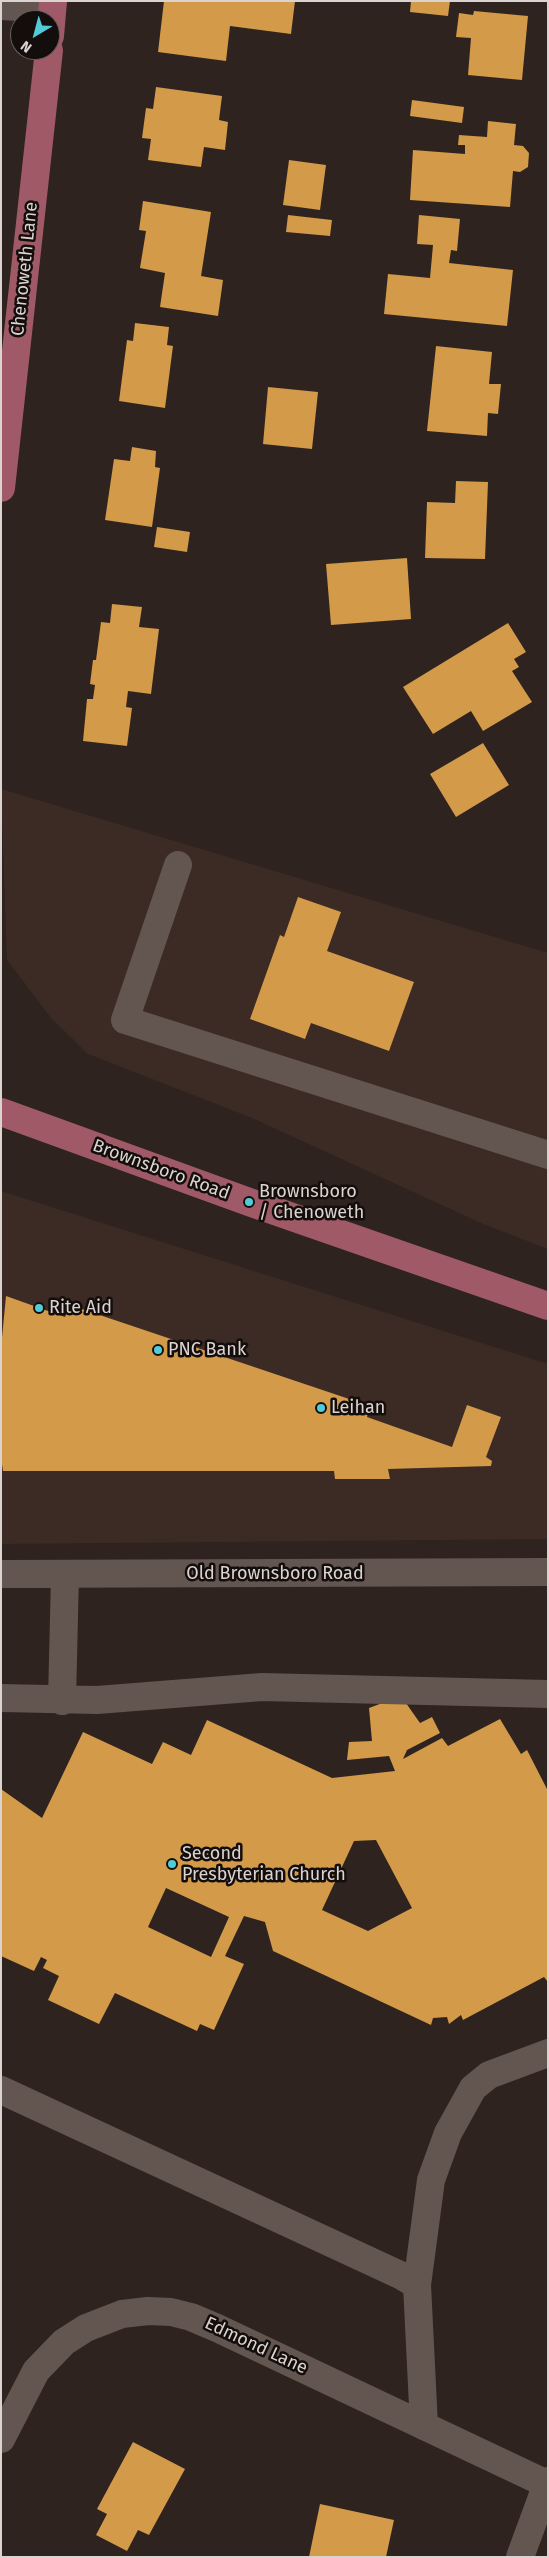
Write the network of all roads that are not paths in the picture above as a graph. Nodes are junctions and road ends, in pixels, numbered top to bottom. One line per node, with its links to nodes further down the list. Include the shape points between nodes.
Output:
1 (53, 5): 2 (street)
2 (1, 6)
3 (48, 60): 4 (main road, Chenoweth Lane)
4 (1, 488)
5 (178, 865): 7 (street, via 124,1020)
6 (1, 1112): 8 (main road, Brownsboro Road)
7 (548, 1154)
8 (548, 1306)
9 (548, 1572): 11 (street, Old Brownsboro Road)
10 (1, 1574): 11 (street, Old Brownsboro Road)
11 (64, 1574): 14 (street)
12 (548, 1694): 14 (street, via 262,1687)
13 (1, 1698): 14 (street)
14 (62, 1701)
15 (548, 2053): 17 (street, via 489,2075 473,2088 448,2134 431,2180)
16 (1, 2090): 17 (street)
17 (408, 2280): 18 (street)
18 (424, 2426): 19 (street, Edmond Lane, via 218,2328 191,2317 148,2311 122,2314 86,2328 64,2342 36,2372); 20 (street, Edmond Lane)
19 (1, 2439)
20 (547, 2482): 21 (street)
21 (520, 2557)

